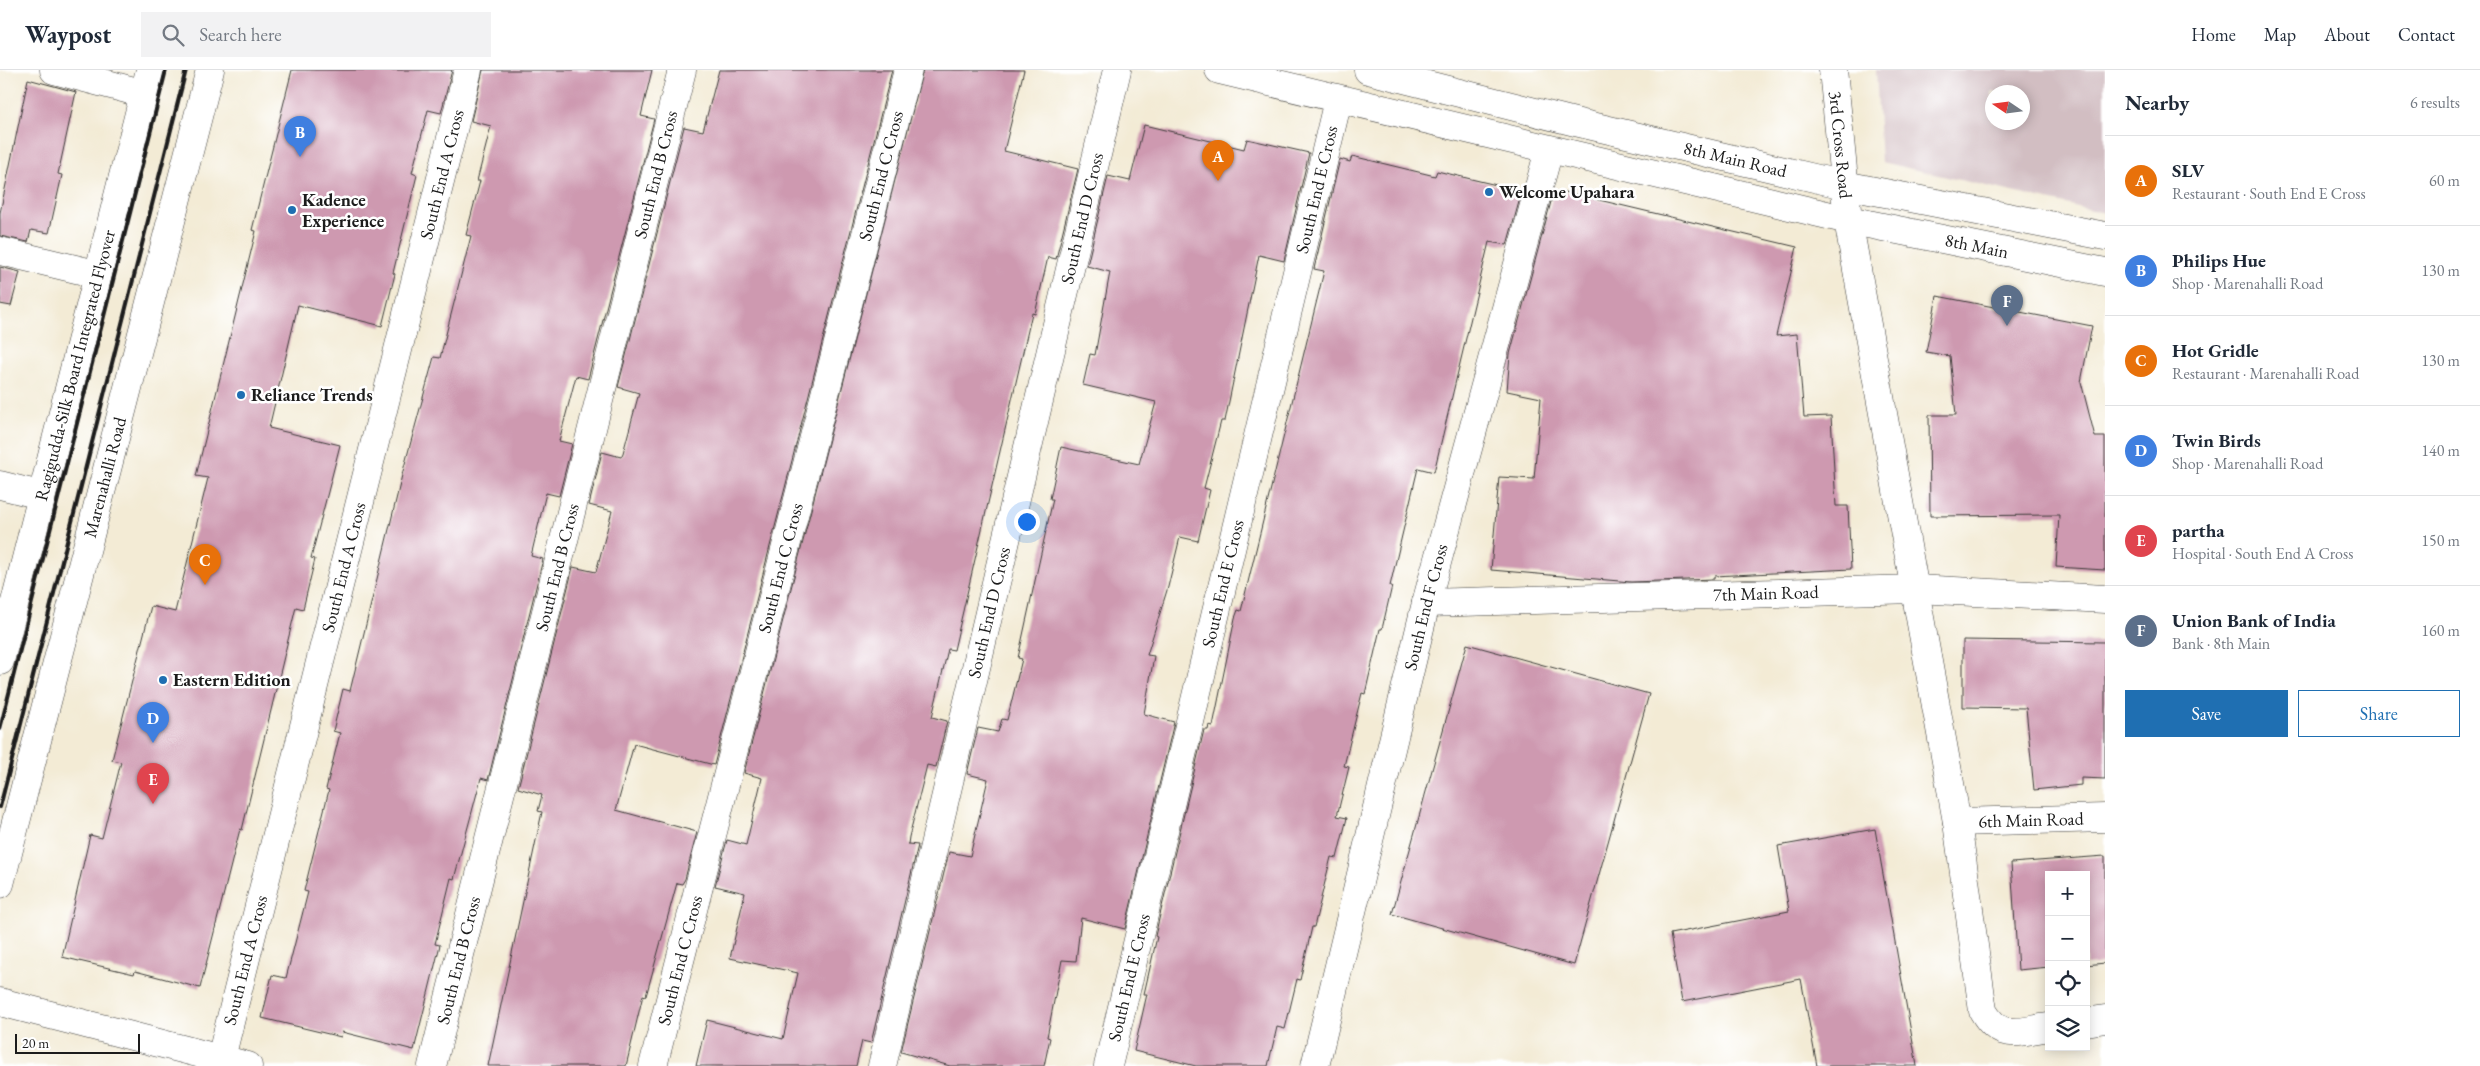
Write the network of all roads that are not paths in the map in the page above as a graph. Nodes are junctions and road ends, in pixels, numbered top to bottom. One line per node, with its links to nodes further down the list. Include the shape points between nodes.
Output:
1 (54, 70): 12 (street)
2 (150, 70): 27 (street, Ragigudda-Silk Board Integrated Flyover)
3 (196, 70): 30 (street)
4 (210, 70): 31 (street, Marenahalli Road)
5 (468, 70): 36 (street, South End A Cross)
6 (682, 70): 38 (street, South End B Cross)
7 (908, 70): 39 (street, South End C Cross)
8 (1117, 70): 40 (street, South End D Cross)
9 (1219, 70): 13 (street, 8th Main Road)
10 (1368, 70): 15 (street, 8th Main Road)
11 (1833, 70): 15 (street, 3rd Cross Road)
12 (132, 80): 19 (street)
13 (1338, 100): 14 (street, 8th Main Road); 41 (street, South End E Cross)
14 (1549, 150): 16 (street, 8th Main Road); 25 (street, South End F Cross)
15 (1844, 185): 16 (street, 3rd Cross Road); 17 (street, 8th Main Road)
16 (1848, 220): 20 (street, 8th Main); 23 (street, 3rd Cross Road)
17 (2105, 236)
18 (0, 251): 19 (street)
19 (84, 271): 22 (street)
20 (2105, 272)
21 (0, 485): 22 (street)
22 (28, 492): 26 (street)
23 (1916, 589): 24 (street, 7th Main Road); 25 (street, 7th Main Road); 29 (street, 3rd Cross Road)
24 (2105, 599)
25 (1426, 603): 42 (street, South End F Cross)
26 (0, 609)
27 (0, 661)
28 (2105, 818): 29 (street, 6th Main Road)
29 (1957, 822): 35 (street, 3rd Cross Road, via 1983,1011 1991,1024 2005,1033)
30 (0, 830)
31 (0, 884)
32 (0, 1002): 36 (street)
33 (2105, 1019): 34 (street)
34 (2090, 1021)
35 (2045, 1028)
36 (220, 1062): 37 (street)
37 (248, 1066)
38 (432, 1066)
39 (653, 1066)
40 (882, 1066)
41 (1108, 1066)
42 (1315, 1066)

